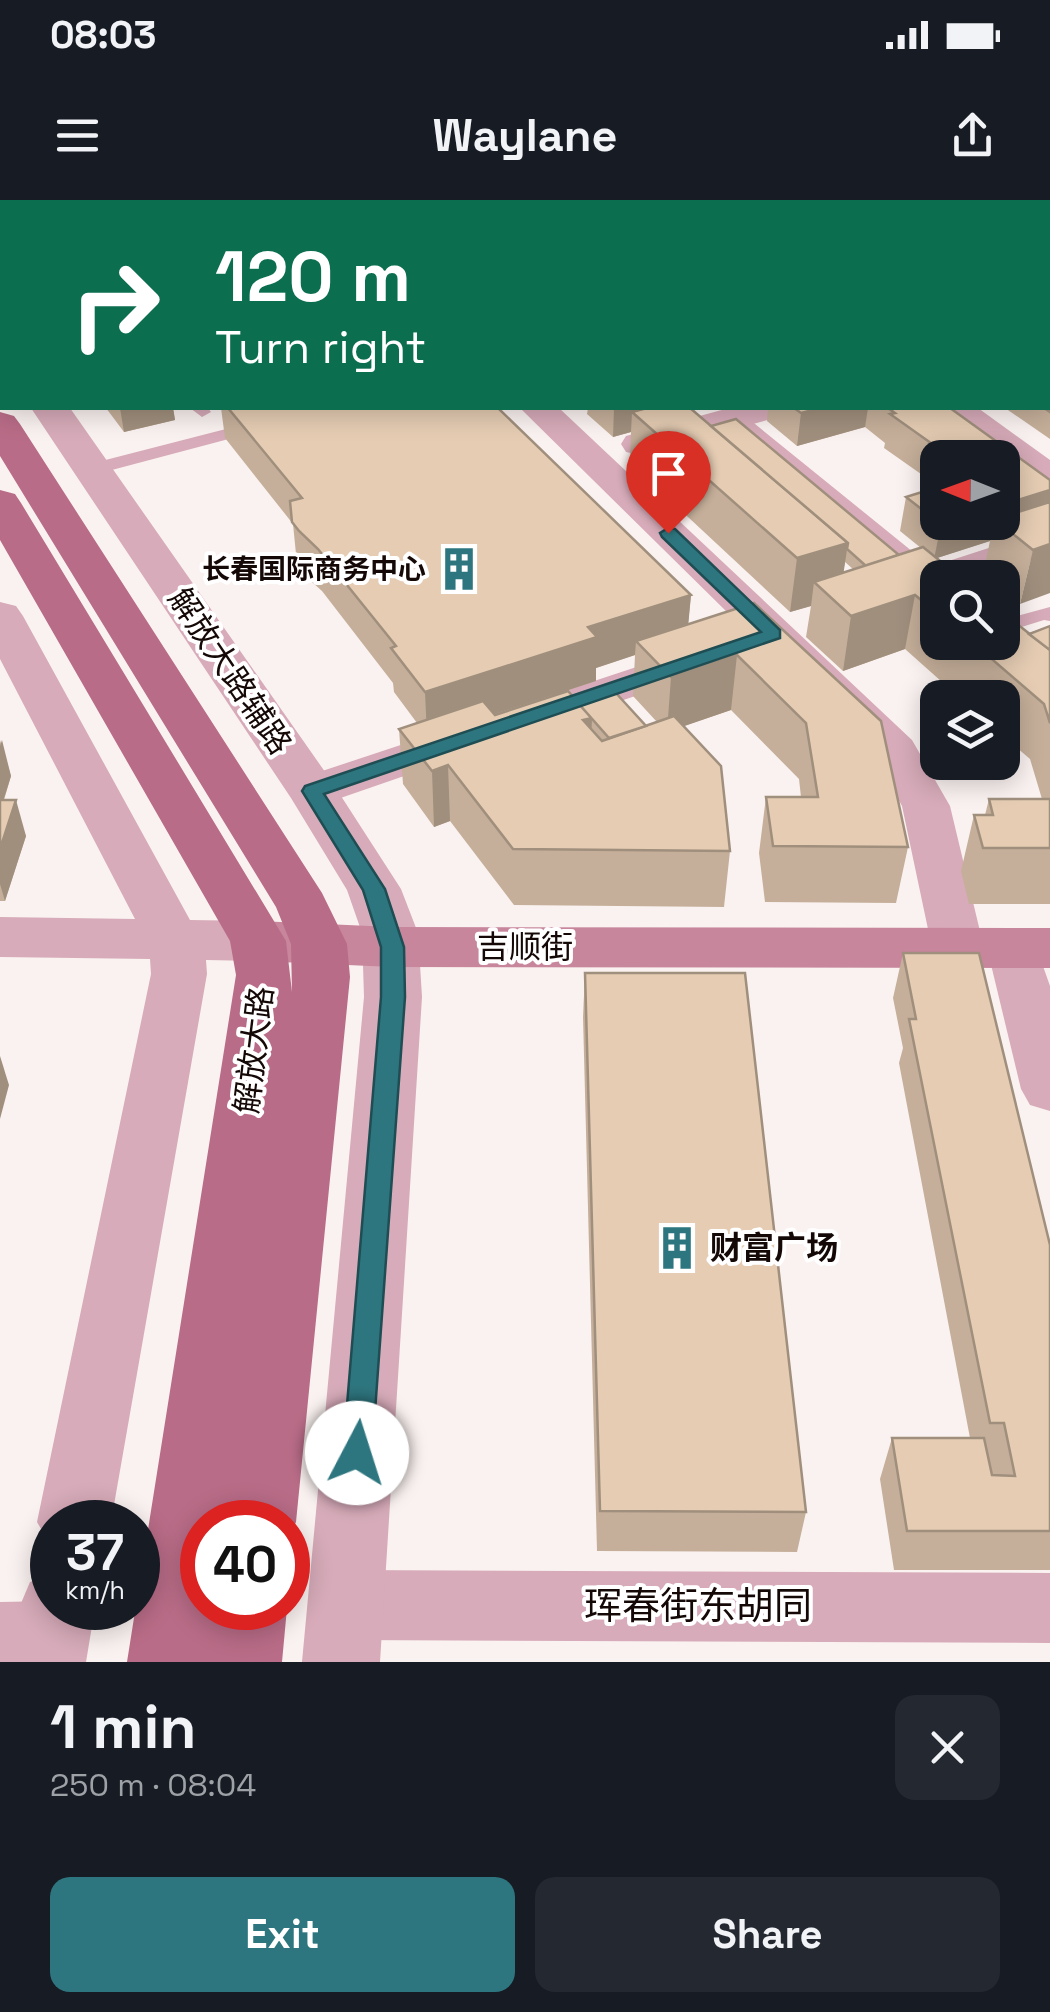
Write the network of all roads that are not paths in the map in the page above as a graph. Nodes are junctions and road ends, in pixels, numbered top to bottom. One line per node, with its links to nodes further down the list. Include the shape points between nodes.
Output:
1 (52, 410): 8 (street, 解放大路辅路)
2 (540, 410): 7 (street)
3 (955, 410): 9 (street)
4 (754, 412): 7 (street); 13 (lane)
5 (279, 421): 8 (lane)
6 (0, 424): 24 (main road, 解放大路, via 303,906)
7 (590, 458): 19 (street)
8 (92, 469): 20 (street, 解放大路辅路)
9 (1050, 478)
10 (0, 503): 23 (main road, 解放大路)
11 (1050, 540): 12 (street)
12 (992, 560)
13 (920, 563)
14 (920, 585): 15 (street)
15 (880, 598)
16 (1050, 615): 18 (lane)
17 (0, 616): 22 (street)
18 (1020, 620)
19 (791, 628): 20 (street); 26 (street, via 907,768 926,806)
20 (312, 791): 25 (street, 解放大路辅路, via 374,889)
21 (0, 937): 22 (street, 吉顺街)
22 (171, 937): 23 (street, 吉顺街); 29 (street, via 179,974)
23 (258, 941): 24 (main road, 吉顺街); 34 (main road, 解放大路, via 263,1002)
24 (319, 944): 25 (main road, 吉顺街); 30 (main road, 解放大路, via 322,978)
25 (392, 947): 26 (main road, 吉顺街); 33 (street, 解放大路辅路)
26 (958, 948): 27 (main road, 吉顺街)
27 (1031, 948): 28 (street)
28 (1050, 1089)
29 (78, 1500)
30 (262, 1500)
31 (1050, 1608): 33 (street, 珲春街东胡同)
32 (247, 1630): 35 (main road)
33 (343, 1634)
34 (166, 1662)
35 (243, 1662)

